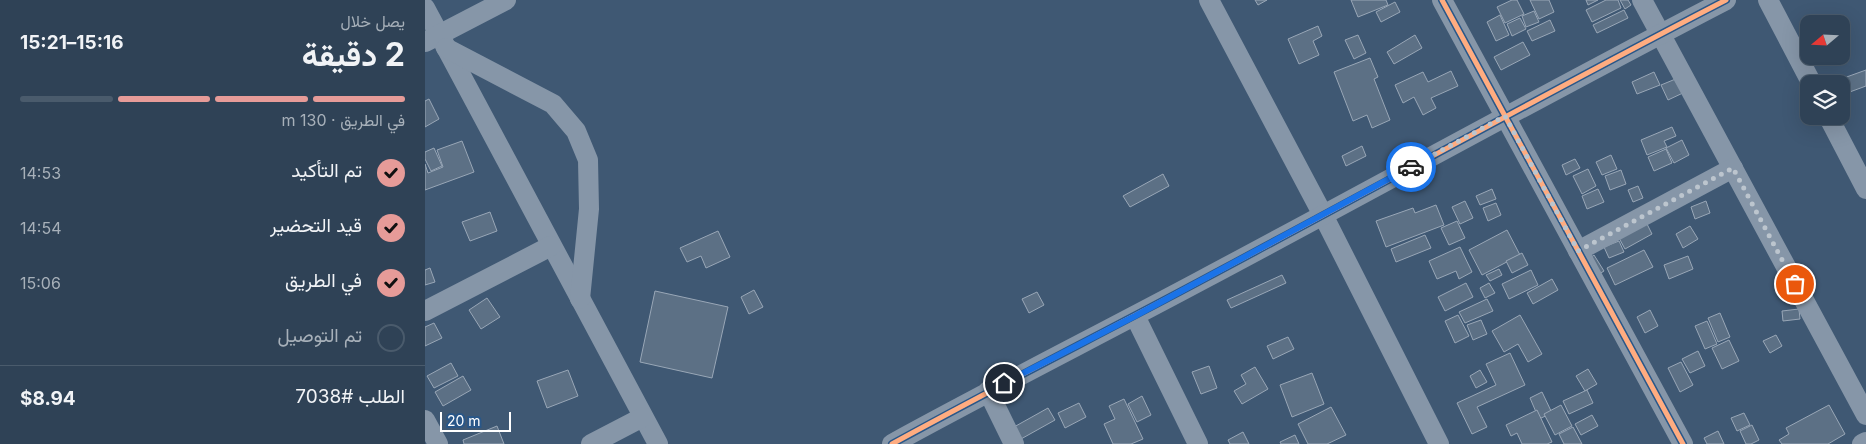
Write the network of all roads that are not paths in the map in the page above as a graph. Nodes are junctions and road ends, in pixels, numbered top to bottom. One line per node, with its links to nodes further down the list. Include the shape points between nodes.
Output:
1 (505, 0): 9 (street)
2 (1209, 0): 15 (street)
3 (1442, 0): 11 (street)
4 (1642, 0): 8 (street)
5 (1726, 0): 8 (street)
6 (1768, 0): 10 (street)
7 (425, 8): 9 (street)
8 (1660, 34): 11 (street); 13 (street)
9 (436, 41): 16 (street); 18 (street, via 553,104 576,131 588,160 589,209)
10 (1806, 75)
11 (1505, 116): 15 (street); 17 (street)
12 (1833, 125): 14 (street)
13 (1733, 168): 17 (street); 22 (street)
14 (1866, 189)
15 (1323, 215): 20 (street); 32 (street)
16 (551, 246): 18 (street); 19 (street)
17 (1578, 251): 33 (street)
18 (580, 299): 23 (street)
19 (425, 311)
20 (1135, 316): 21 (street); 31 (street)
21 (988, 391): 29 (street); 30 (street)
22 (1866, 415)
23 (643, 417): 27 (street); 28 (street)
24 (425, 420): 26 (street)
25 (1866, 442): 34 (street)
26 (438, 444)
27 (591, 444)
28 (658, 444)
29 (892, 444)
30 (1014, 444)
31 (1198, 444)
32 (1439, 444)
33 (1683, 444)
34 (1862, 444)

